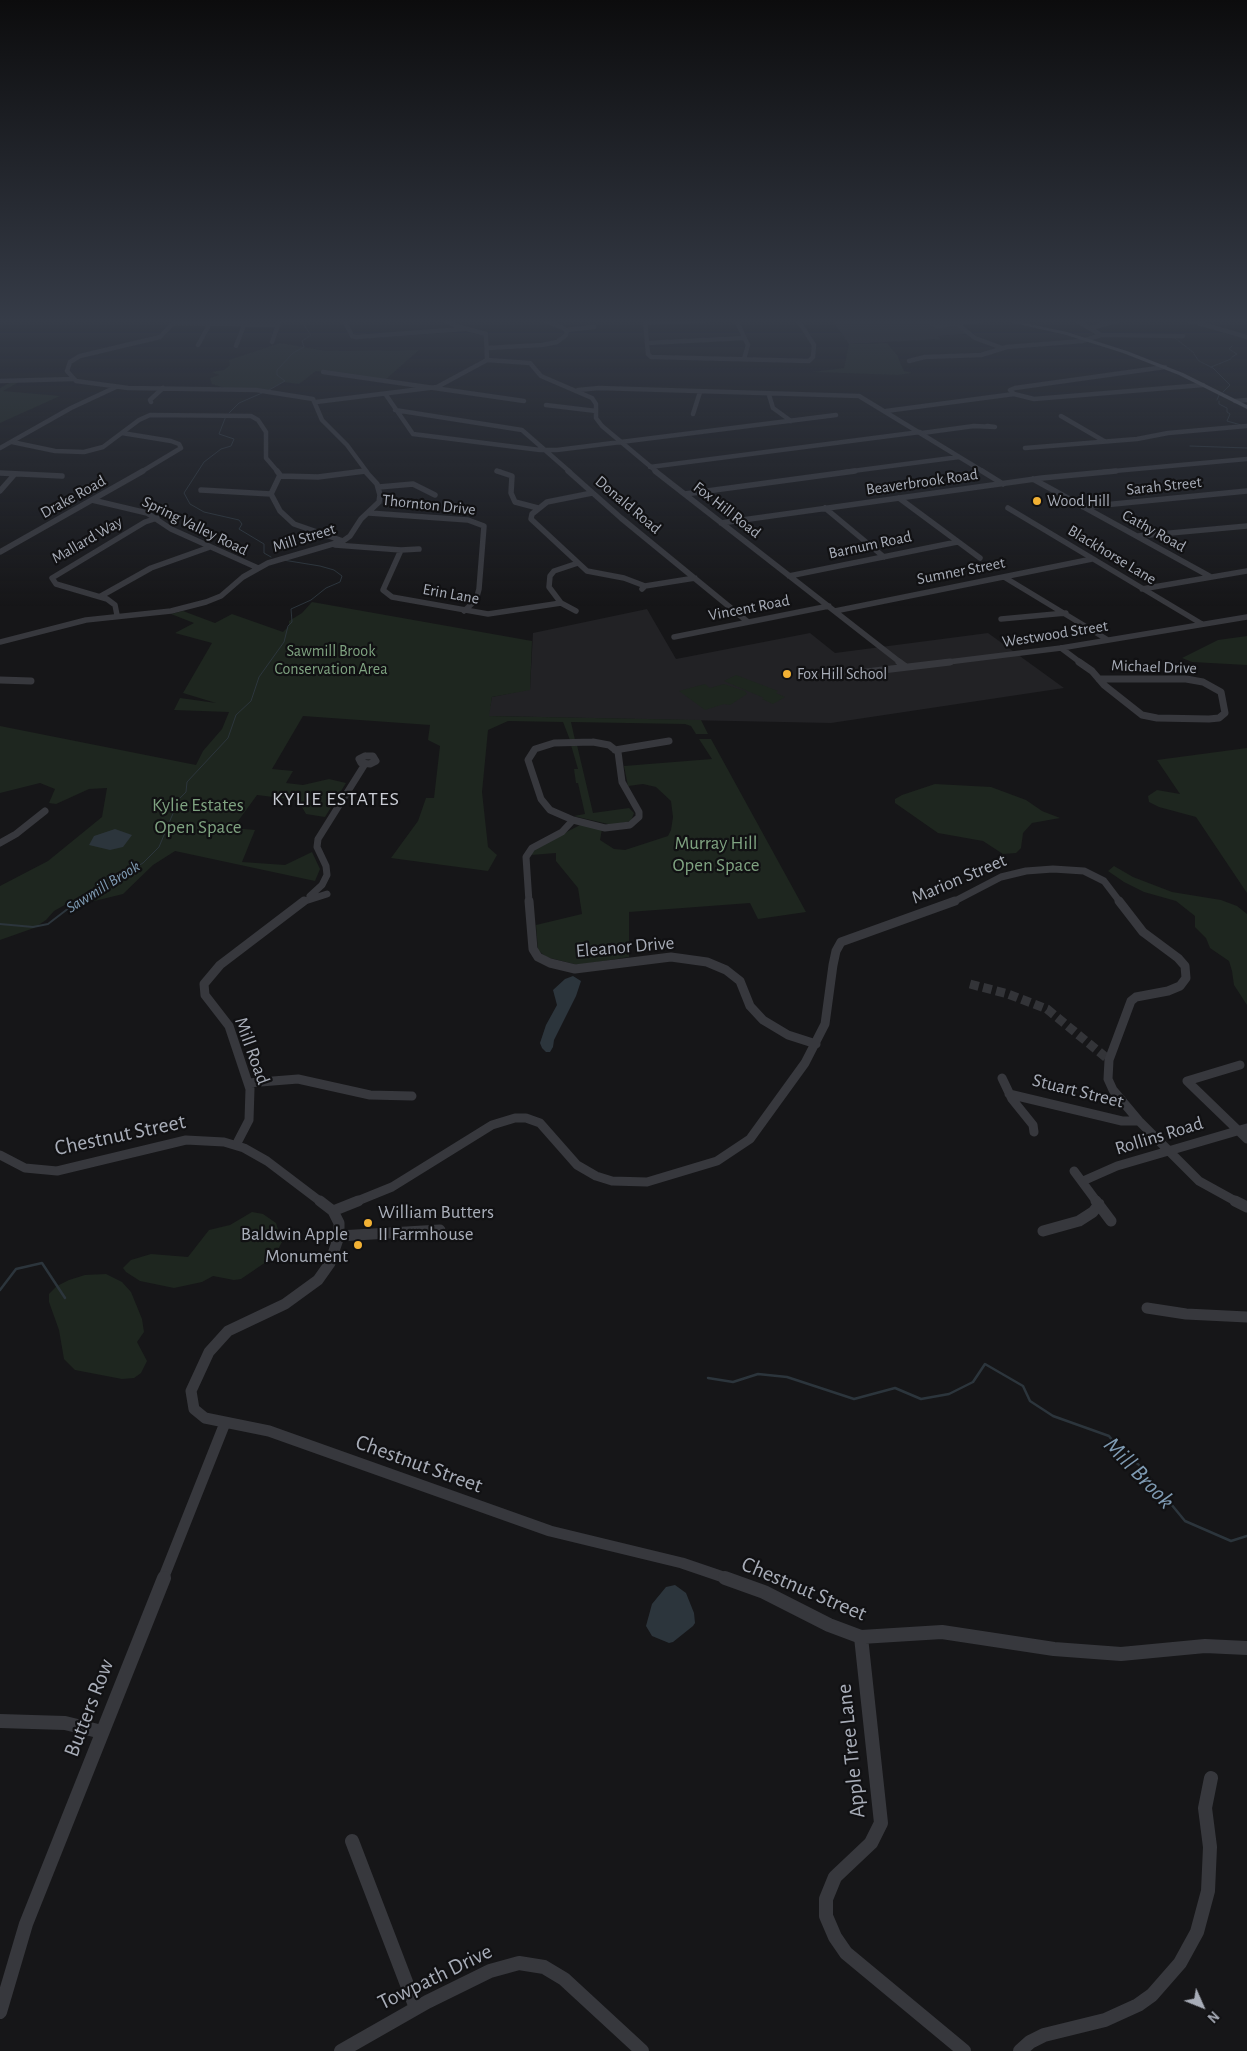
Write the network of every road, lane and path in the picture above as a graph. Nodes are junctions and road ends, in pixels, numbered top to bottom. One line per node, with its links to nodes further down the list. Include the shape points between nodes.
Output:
1 (57, 416): 17 (street)
2 (149, 416): 15 (street, via 140,418)
3 (223, 416): 31 (street, via 251,416 258,420 266,432 266,458)
4 (321, 416): 26 (street)
5 (399, 416): 22 (street, via 416,435)
6 (434, 416): 22 (street, Donald Road, via 518,428)
7 (597, 416): 18 (street, Fox Hill Road, via 598,422)
8 (784, 416): 12 (street)
9 (831, 416): 12 (street)
10 (893, 416): 16 (street)
11 (1061, 416): 19 (street)
12 (791, 421): 18 (street)
13 (987, 426): 16 (street)
14 (1247, 426): 19 (street)
15 (122, 433): 17 (street, via 102,448 82,452 50,450); 43 (street, Drake Road, via 174,441 180,448)
16 (921, 433): 23 (street); 25 (street)
17 (12, 442): 20 (street)
18 (620, 442): 22 (street); 25 (street, Fox Hill Road)
19 (1105, 442): 21 (street)
20 (0, 448)
21 (1025, 448)
22 (545, 450): 38 (street, Donald Road)
23 (960, 457): 33 (street); 40 (street)
24 (1247, 459): 32 (street, Beaverbrook Road)
25 (650, 467): 40 (street, Fox Hill Road)
26 (366, 471): 31 (street, via 318,477); 34 (street)
27 (497, 471): 45 (street, via 512,476 511,493 515,502)
28 (0, 473): 29 (street)
29 (14, 475): 30 (street); 36 (street)
30 (62, 476)
31 (280, 476): 39 (street)
32 (1033, 479): 33 (street, Beaverbrook Road); 44 (street, Cathy Road)
33 (1003, 484): 42 (street, Beaverbrook Road)
34 (378, 487): 41 (street, via 411,484); 48 (street, Mill Street, via 379,502)
35 (201, 490): 39 (street)
36 (0, 491)
37 (1247, 491): 44 (street, Sarah Street)
38 (592, 493): 45 (street, via 552,500); 69 (street, Donald Road)
39 (271, 494): 53 (street, via 290,522)
40 (685, 494): 50 (street, Fox Hill Road)
41 (435, 495)
42 (899, 498): 46 (street, Beaverbrook Road); 54 (street)
43 (92, 500): 49 (street, Spring Valley Road, via 143,511); 57 (street, Drake Road)
44 (1083, 507): 52 (street, Cathy Road)
45 (538, 508): 63 (street, via 532,514 532,520)
46 (825, 508): 50 (street, Beaverbrook Road); 60 (street)
47 (1008, 508): 62 (street, Blackhorse Lane)
48 (369, 513): 53 (street, Mill Street); 74 (street, Thornton Drive, via 473,520 484,526 479,589 476,600)
49 (157, 518): 56 (street, Spring Valley Road, via 171,529); 71 (street, Mallard Way, via 52,578 56,584)
50 (721, 523): 66 (street, Fox Hill Road)
51 (1247, 526): 52 (street)
52 (1137, 536): 68 (street, Cathy Road)
53 (343, 541): 55 (street, Mill Street)
54 (957, 542): 60 (street, Barnum Road); 61 (street)
55 (335, 545): 59 (street); 64 (street, Mill Street, via 293,554)
56 (210, 547): 64 (street, Spring Valley Road); 71 (street, via 152,567)
57 (2, 549)
58 (420, 549): 59 (street)
59 (402, 550): 74 (street, Erin Lane, via 384,588 385,593)
60 (884, 556): 66 (street, Barnum Road)
61 (980, 558)
62 (1092, 559): 67 (street, Sumner Street); 70 (street, Blackhorse Lane)
63 (578, 563): 69 (street, via 591,573 624,578 643,588); 72 (street, via 561,567 551,574 550,590)
64 (258, 568): 78 (street, Mill Street, via 222,596 201,604 171,611)
65 (1247, 571): 68 (street)
66 (789, 576): 73 (street, Fox Hill Road)
67 (1004, 577): 76 (street, Sumner Street); 77 (street)
68 (1211, 577): 70 (street)
69 (694, 578): 81 (street, Donald Road)
70 (1142, 589): 82 (street, Blackhorse Lane)
71 (101, 596): 78 (street, via 114,605)
72 (561, 602): 74 (street, Erin Lane, via 494,614); 75 (street)
73 (829, 606): 76 (street, Fox Hill Road); 81 (street, Vincent Road)
74 (464, 611)
75 (576, 611)
76 (835, 611): 87 (street, Fox Hill Road)
77 (1066, 613): 80 (street); 84 (street)
78 (117, 615): 85 (street, Mill Street, via 78,621)
79 (1247, 617): 82 (street, Westwood Street)
80 (1001, 619)
81 (748, 622): 83 (street, Vincent Road)
82 (1202, 624): 84 (street, Westwood Street)
83 (674, 637)
84 (1108, 640): 86 (street, Westwood Street)
85 (0, 642)
86 (1061, 648): 87 (street, Westwood Street); 89 (street, Michael Drive)
87 (906, 667): 88 (street, Westwood Street)
88 (866, 672)
89 (1099, 679): 89 (street, Michael Drive, via 1135,712 1149,717 1209,719 1220,717 1225,712 1220,690 1200,681)
90 (0, 680): 91 (street)
91 (31, 681)
92 (669, 741): 93 (street)
93 (615, 750): 96 (street, via 618,752 622,782 639,812 638,817 630,825 616,828); 96 (street, via 602,742 567,742 544,745 531,753 528,760 546,808)
94 (365, 764): 99 (street, Mill Road, via 318,839 317,847 327,875 319,889)
95 (45, 811): 97 (street)
96 (573, 820): 100 (street, Eleanor Drive, via 562,832 532,848 526,857 533,949 538,957 575,969 671,957 707,962 726,970 740,981 752,1010 763,1020 788,1035)
97 (0, 843)
98 (327, 894): 99 (street, Mill Road)
99 (306, 899): 103 (street, Mill Road, via 220,965 204,984 205,995 229,1026)
100 (816, 1044): 106 (street, Marion Street, via 825,1024 833,965 841,942 945,906 1014,873 1074,870 1098,877 1109,886 1141,929 1178,958 1187,972 1185,981 1177,988 1133,998 1109,1060 1110,1084); 117 (street, via 750,1139 731,1154 707,1165 647,1182 604,1179 571,1161 540,1123 515,1118 486,1128 392,1187)
101 (1240, 1066): 107 (street, via 1188,1081)
102 (1002, 1078): 104 (street)
103 (248, 1083): 105 (street, via 305,1080 370,1095); 110 (street, Mill Road, via 251,1095 248,1125)
104 (1009, 1094): 106 (street, Stuart Street, via 1122,1121); 108 (street, via 1033,1125)
105 (412, 1096)
106 (1139, 1121): 111 (street, Marion Street)
107 (1243, 1129): 109 (street); 111 (street, Rollins Road)
108 (1034, 1132)
109 (1247, 1139)
110 (236, 1145): 112 (street, Chestnut Street, via 189,1140 57,1170 25,1168); 117 (street, Chestnut Street, via 274,1165)
111 (1168, 1152): 114 (street, Rollins Road, via 1117,1166); 116 (street, Marion Street, via 1207,1187)
112 (0, 1155)
113 (1074, 1171): 114 (street)
114 (1083, 1181): 115 (street)
115 (1099, 1204): 118 (street); 120 (street, via 1079,1221)
116 (1247, 1207)
117 (334, 1211): 121 (street, Chestnut Street, via 339,1223)
118 (1111, 1221)
119 (440, 1230): 121 (street)
120 (1044, 1231)
121 (339, 1236): 124 (street, Chestnut Street, via 330,1263 314,1285 281,1307 228,1331 209,1352 193,1384 192,1404 202,1416)
122 (1147, 1308): 123 (street, via 1194,1315)
123 (1247, 1317)
124 (225, 1423): 125 (street, Chestnut Street, via 269,1431 528,1524 682,1563 735,1580); 128 (street, Butters Row)
125 (861, 1637): 126 (street, Chestnut Street, via 942,1632 1054,1649 1121,1654 1206,1646); 135 (street, Apple Tree Lane, via 880,1790 881,1823 871,1843 835,1877 826,1899 826,1916 846,1953)
126 (1247, 1648)
127 (0, 1721): 128 (street, via 84,1726)
128 (102, 1732): 132 (street, Butters Row, via 26,1924)
129 (1211, 1778): 136 (street, via 1204,1808 1210,1847 1208,1892 1197,1932 1180,1963 1152,1995 1138,2005 1106,2020 1044,2035)
130 (352, 1841): 131 (street)
131 (416, 2008): 133 (street, Towpath Drive); 134 (street, Towpath Drive, via 503,1966 519,1963 536,1965 564,1978)
132 (0, 2012)
133 (341, 2051)
134 (642, 2051)
135 (964, 2051)
136 (1020, 2051)

